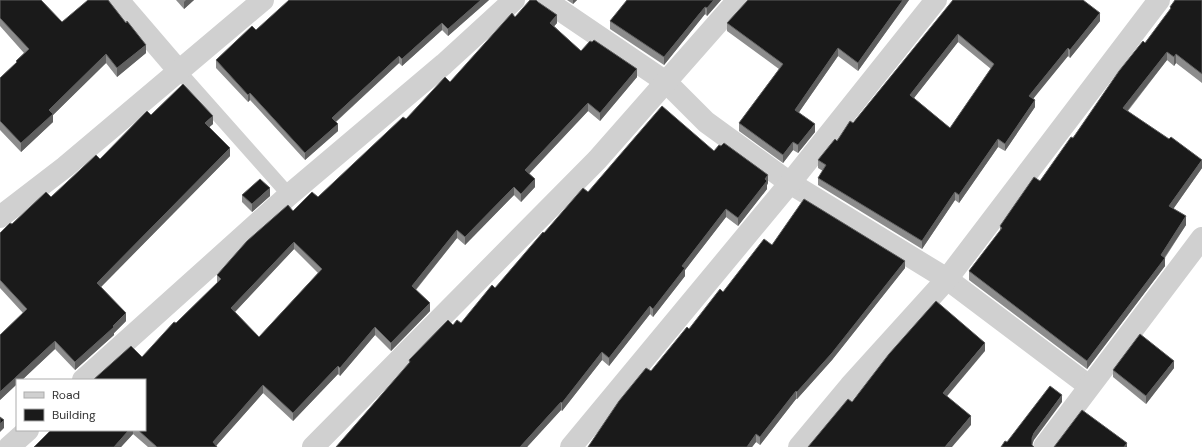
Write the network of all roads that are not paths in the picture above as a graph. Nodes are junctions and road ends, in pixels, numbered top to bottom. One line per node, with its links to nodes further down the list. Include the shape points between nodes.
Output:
1 (118, 0): 8 (street)
2 (263, 0): 8 (street)
3 (514, 0): 11 (street, via 444,64)
4 (546, 0): 9 (street)
5 (738, 0): 9 (street)
6 (936, 0): 10 (street)
7 (1159, 0): 14 (street)
8 (178, 70): 11 (lane); 12 (street, via 65,167)
9 (666, 82): 10 (street, via 706,122); 19 (street, via 597,160)
10 (790, 183): 14 (street); 20 (street)
11 (289, 195): 15 (street)
12 (0, 217)
13 (1202, 238): 16 (street)
14 (947, 279): 16 (street); 21 (street, via 850,386)
15 (84, 379)
16 (1089, 386): 22 (street)
17 (27, 431): 18 (street)
18 (9, 447)
19 (313, 447)
20 (571, 447)
21 (799, 447)
22 (1044, 447)

